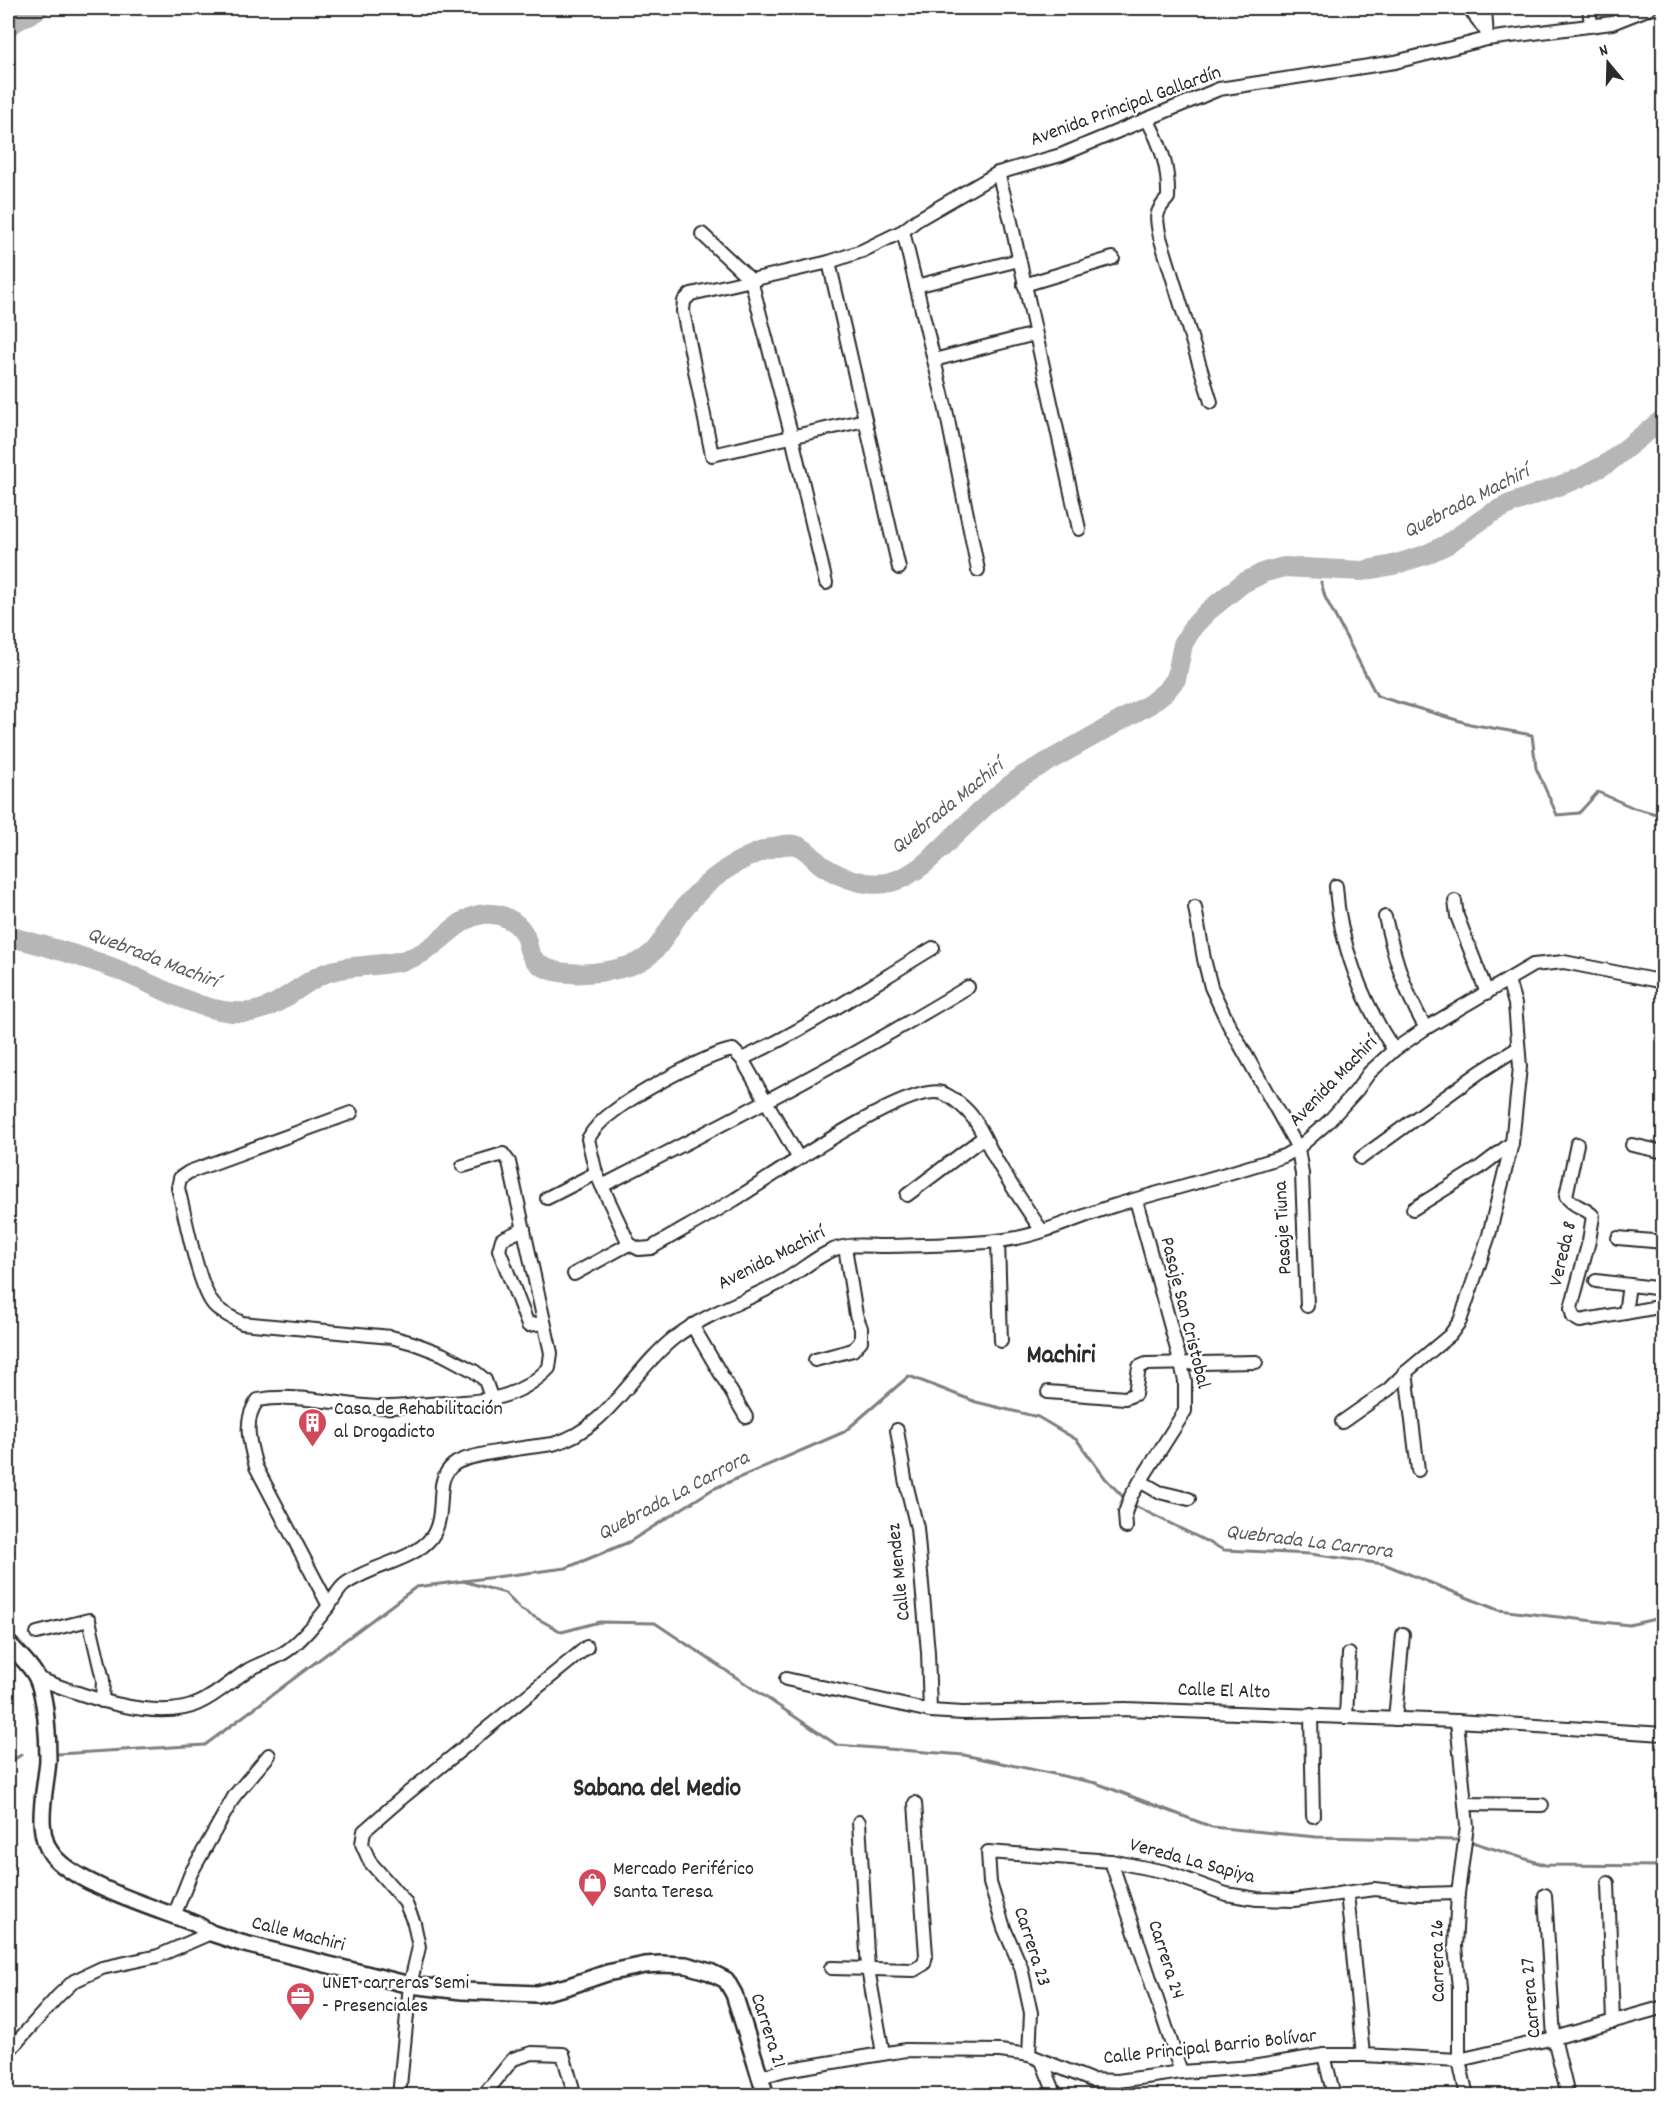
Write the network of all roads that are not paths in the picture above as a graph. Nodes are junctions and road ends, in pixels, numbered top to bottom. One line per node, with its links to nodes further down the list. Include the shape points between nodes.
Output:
1 (1468, 8): 6 (street)
2 (1485, 8): 6 (street)
3 (1589, 8): 5 (street)
4 (1649, 8): 5 (street, Avenida Principal Gallardín, via 1612,24)
5 (1591, 25): 6 (street, Avenida Principal Gallardín)
6 (1486, 35): 7 (street, Avenida Principal Gallardín, via 1395,62 1219,89)
7 (1146, 119): 8 (street, Avenida Principal Gallardín, via 1061,154); 19 (street, via 1160,143 1166,164 1168,198 1156,216 1160,237)
8 (998, 173): 9 (street, Avenida Principal Gallardín); 12 (street)
9 (903, 231): 13 (street, Avenida Principal Gallardín); 16 (street)
10 (702, 234): 14 (street)
11 (1113, 258): 15 (street)
12 (1020, 260): 15 (street); 16 (street)
13 (829, 262): 14 (street, Avenida Principal Gallardín); 20 (street)
14 (750, 280): 21 (street); 21 (street, Avenida Principal Gallardín, via 691,294 684,301 712,455)
15 (1024, 285): 17 (street)
16 (916, 286): 18 (street)
17 (1035, 334): 18 (street); 22 (street)
18 (934, 360): 24 (street)
19 (1211, 402)
20 (865, 420): 21 (street); 23 (street)
21 (792, 437): 25 (street)
22 (1079, 529)
23 (899, 568)
24 (978, 570)
25 (826, 583)
26 (1336, 886): 37 (street, via 1349,954 1376,1021)
27 (1455, 901): 34 (street, via 1457,916)
28 (1195, 907): 45 (street, via 1211,987)
29 (1385, 917): 35 (street, via 1395,963)
30 (933, 948): 38 (street, via 825,1015)
31 (1508, 980): 32 (street, Avenida Machirí, via 1533,965 1564,962); 34 (street, Avenida Machirí); 36 (street, via 1515,1005)
32 (1664, 982)
33 (968, 987): 39 (street)
34 (1487, 993): 35 (street, Avenida Machirí)
35 (1426, 1028): 37 (street, Avenida Machirí)
36 (1518, 1048): 42 (street); 48 (street)
37 (1394, 1050): 45 (street, Avenida Machirí, via 1328,1122)
38 (742, 1059): 39 (street); 50 (street, via 733,1050 721,1052 614,1111 588,1139)
39 (766, 1102): 47 (street); 51 (street)
40 (351, 1113): 78 (street, via 180,1178 178,1188 203,1286 214,1305 242,1323 391,1337 442,1354 485,1380)
41 (984, 1137): 47 (street, via 973,1117 958,1102 940,1093 923,1094 870,1117); 52 (street); 57 (street)
42 (1512, 1143): 55 (street); 76 (street, via 1489,1235 1460,1322)
43 (1577, 1144): 69 (street, Vereda 8, via 1566,1196 1571,1204 1593,1215 1571,1308 1573,1317 1580,1321)
44 (1632, 1145): 46 (street)
45 (1298, 1148): 54 (street, Avenida Machirí, via 1261,1164); 67 (street, Pasaje Tiuna)
46 (1664, 1152)
47 (798, 1157): 61 (street, via 772,1177 651,1248 639,1249)
48 (1361, 1158)
49 (463, 1166): 56 (street, via 503,1154 509,1162)
50 (596, 1173): 51 (street); 53 (street)
51 (602, 1186): 61 (street)
52 (907, 1195)
53 (547, 1198)
54 (1136, 1200): 57 (street, Avenida Machirí); 75 (street, Pasaje San Cristobal)
55 (1413, 1209)
56 (524, 1229): 70 (street); 70 (street, via 502,1239 499,1250 528,1325)
57 (1042, 1231): 59 (street, Avenida Machirí)
58 (1618, 1238): 60 (street)
59 (998, 1241): 62 (street, Avenida Machirí); 72 (street)
60 (1664, 1242)
61 (629, 1244): 63 (street)
62 (845, 1247): 71 (street, Avenida Machirí, via 834,1249 784,1281); 73 (street, via 861,1341 853,1350)
63 (574, 1274)
64 (1596, 1281): 65 (street)
65 (1629, 1285): 66 (street); 69 (street)
66 (1664, 1288)
67 (1307, 1306)
68 (1664, 1306): 69 (street)
69 (1625, 1313)
70 (544, 1323): 78 (street, via 551,1353 549,1368 522,1389)
71 (692, 1325): 79 (street); 86 (street, Avenida Machirí, via 657,1353 588,1429 566,1441 455,1463 442,1480 438,1525 431,1538 347,1583)
72 (1002, 1341)
73 (815, 1360)
74 (1256, 1362): 75 (street)
75 (1181, 1364): 77 (street, via 1139,1367 1135,1394 1125,1398); 83 (street, Pasaje San Cristobal, via 1185,1411)
76 (1406, 1372): 80 (street); 82 (street)
77 (1048, 1392)
78 (492, 1400): 86 (street, via 380,1407 272,1398 258,1400 251,1408 248,1423 256,1467)
79 (746, 1417)
80 (1342, 1422)
81 (897, 1430): 95 (street, Calle Mendez, via 917,1528)
82 (1418, 1470)
83 (1140, 1481): 84 (street, via 1159,1492); 85 (street, Pasaje San Cristobal, via 1125,1513)
84 (1189, 1499)
85 (1126, 1527)
86 (329, 1606): 94 (street, Avenida Machirí, via 288,1651 256,1665 197,1704 148,1710)
87 (37, 1633): 94 (street, via 88,1620 103,1680)
88 (1402, 1634): 98 (street)
89 (8, 1642): 92 (street)
90 (587, 1647): 118 (street, via 364,1831 362,1844 370,1862 405,1902 414,1923 419,1947)
91 (1349, 1654): 97 (street)
92 (37, 1678): 94 (street, Avenida Machirí); 113 (street, Calle Machiri, via 47,1733 43,1836 53,1856 100,1885)
93 (786, 1679): 95 (street, Calle El Alto)
94 (102, 1701)
95 (930, 1711): 96 (street, Calle El Alto, via 1125,1708)
96 (1311, 1715): 97 (street, Calle El Alto); 105 (street)
97 (1346, 1717): 98 (street, Calle El Alto)
98 (1395, 1719): 99 (street, Calle El Alto)
99 (1457, 1721): 100 (street, Calle El Alto); 103 (street, Carrera 26)
100 (1664, 1734)
101 (269, 1755): 113 (street, via 230,1803 191,1873)
102 (915, 1803): 116 (street, via 924,1964 914,1970)
103 (1465, 1803): 104 (street); 111 (street, Carrera 26, via 1467,1826)
104 (1542, 1805)
105 (1313, 1816)
106 (859, 1822): 116 (street)
107 (988, 1852): 108 (street, Vereda La Sapiya); 124 (street, Carrera 23, via 990,1883 1021,1967 1031,2013)
108 (1111, 1861): 110 (street, Vereda La Sapiya, via 1166,1872 1226,1894 1257,1899 1294,1900); 129 (street, Carrera 24)
109 (1608, 1883): 120 (street)
110 (1347, 1893): 111 (street, Vereda La Sapiya, via 1374,1889); 126 (street)
111 (1458, 1893): 127 (street, Carrera 26, via 1455,1947)
112 (1545, 1896): 121 (street, Carrera 27)
113 (174, 1916): 114 (street, Calle Machiri)
114 (211, 1933): 118 (street, Calle Machiri); 122 (street, via 158,1956 102,1968 74,1981)
115 (831, 1968): 116 (street)
116 (868, 1969): 123 (street)
117 (726, 1980): 118 (street, Calle Machiri, via 686,1965 660,1964 607,1973 537,1994); 130 (street, Carrera 21)
118 (410, 1984): 131 (street)
119 (1664, 2007): 120 (street, Calle Principal Barrio Bolívar)
120 (1612, 2022): 121 (street, Calle Principal Barrio Bolívar)
121 (1554, 2038): 127 (street, Calle Principal Barrio Bolívar); 138 (street, Carrera 27)
122 (8, 2052)
123 (883, 2054): 124 (street, Calle Principal Barrio Bolívar, via 906,2050); 130 (street, Calle Principal Barrio Bolívar)
124 (1029, 2055): 128 (street, Calle Principal Barrio Bolívar)
125 (1324, 2055): 126 (street, Calle Principal Barrio Bolívar); 129 (street, Calle Principal Barrio Bolívar, via 1252,2067); 136 (street)
126 (1363, 2055): 127 (street, Calle Principal Barrio Bolívar)
127 (1459, 2060): 137 (street, Carrera 26)
128 (1042, 2061): 129 (street, Calle Principal Barrio Bolívar, via 1091,2080 1118,2081); 135 (street)
129 (1181, 2072)
130 (760, 2077): 134 (street, Carrera 21)
131 (399, 2096)
132 (483, 2096): 133 (street, via 513,2059 532,2053 563,2054)
133 (575, 2096)
134 (766, 2096)
135 (1056, 2096)
136 (1334, 2096)
137 (1467, 2096)
138 (1568, 2096)

